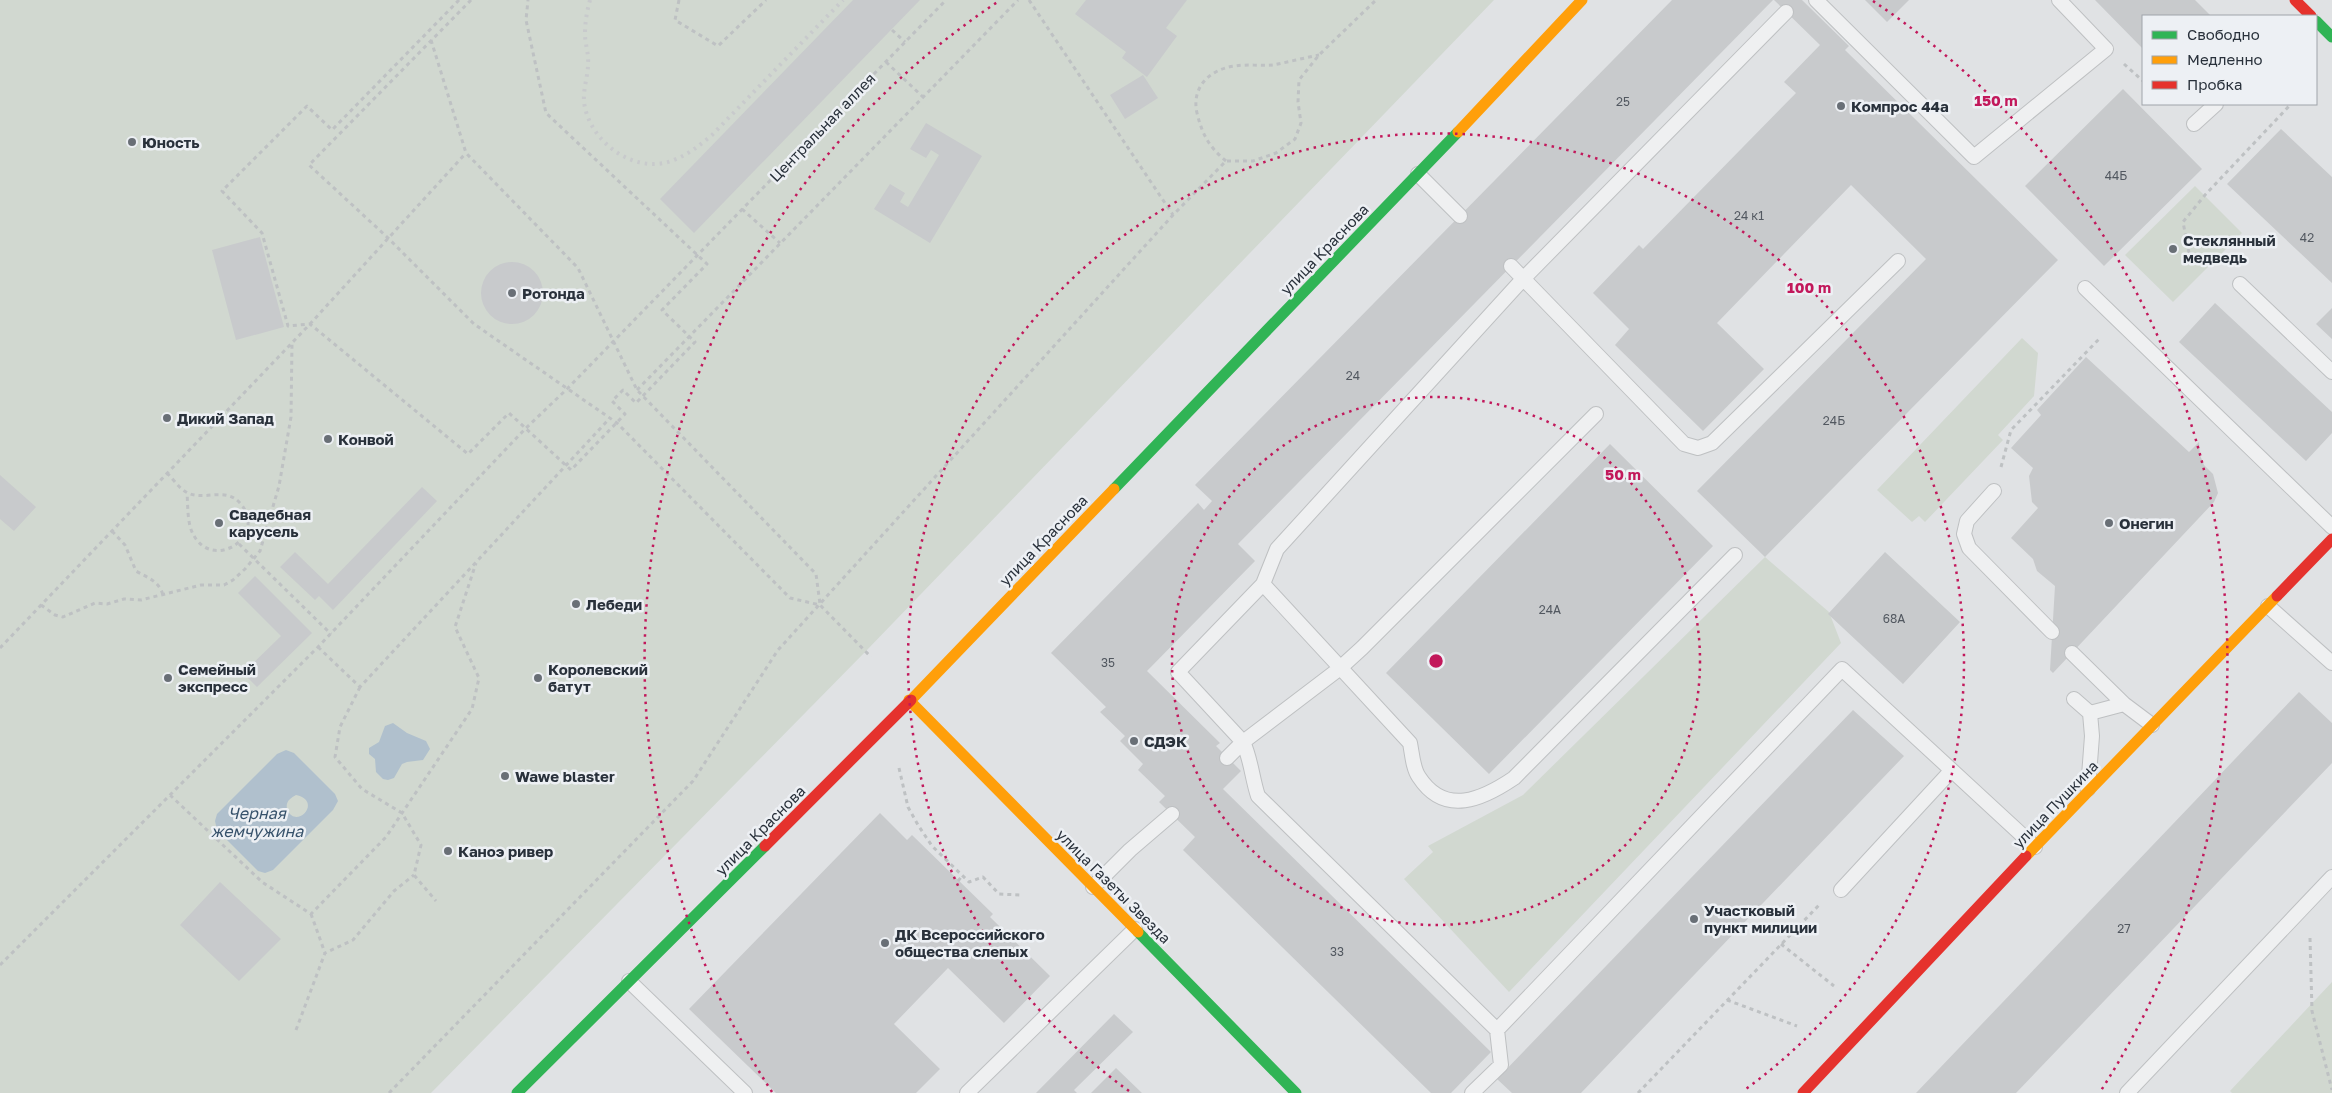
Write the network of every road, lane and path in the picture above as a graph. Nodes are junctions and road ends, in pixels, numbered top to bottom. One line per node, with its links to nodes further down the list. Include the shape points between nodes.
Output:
1 (459, 0): 43 (path, via 332,130 307,106 222,191 262,233 288,326)
2 (471, 0): 19 (path)
3 (528, 0): 36 (path, via 526,20 546,113)
4 (679, 0): 5 (path, via 675,20 718,46)
5 (766, 0)
6 (946, 0): 20 (path, Центральная аллея)
7 (1018, 0): 23 (path)
8 (1029, 0): 31 (path)
9 (1376, 0): 21 (path)
10 (1582, 0): 29 (street, улица Краснова)
11 (1816, 0): 12 (lane, via 1974,157 2106,49)
12 (2059, 0)
13 (2295, 0): 15 (street)
14 (1786, 12): 39 (lane)
15 (2309, 15)
16 (2317, 23): 18 (street)
17 (892, 30): 20 (path)
18 (2332, 37)
19 (431, 40): 27 (path); 33 (path, via 309,165)
20 (905, 42): 22 (path, Центральная аллея)
21 (1319, 55): 28 (path, via 1299,80 1301,123 1295,139 1276,153 1253,161); 28 (path, via 1272,65 1234,66 1203,80 1196,109 1202,133 1213,150)
22 (886, 62): 23 (path); 30 (path, Центральная аллея)
23 (923, 97): 34 (path)
24 (2215, 105): 26 (lane)
25 (2290, 105): 35 (path, via 2183,222)
26 (2194, 124)
27 (466, 152): 33 (path); 46 (path, via 578,268)
28 (1226, 161): 31 (path)
29 (1418, 174): 32 (lane); 81 (street, улица Краснова)
30 (742, 209): 34 (path); 36 (path, Центральная аллея)
31 (1173, 215): 69 (path)
32 (1460, 216)
33 (387, 237): 43 (path); 48 (path, via 474,324)
34 (780, 244): 44 (path)
35 (2189, 253)
36 (698, 255): 44 (path, via 707,264 662,310); 46 (path, Центральная аллея)
37 (1898, 261): 39 (lane, via 1712,443 1698,448 1684,444)
38 (1511, 266): 39 (lane)
39 (1523, 279): 66 (lane, via 1277,549)
40 (2240, 284): 47 (lane)
41 (2085, 288): 42 (lane)
42 (2118, 320): 57 (path, via 2011,430); 59 (lane)
43 (310, 324): 45 (path); 54 (path, via 468,454 508,413)
44 (689, 337): 49 (path); 50 (path, via 695,342)
45 (292, 342): 56 (path); 64 (path, via 291,417 279,486 260,551)
46 (613, 342): 48 (path, Центральная аллея); 49 (path)
47 (2332, 372)
48 (568, 388): 52 (path); 54 (path, Центральная аллея)
49 (637, 390): 50 (path)
50 (642, 396): 53 (path, via 636,403 623,390 612,401 625,414); 69 (path, via 816,574)
51 (1596, 414): 78 (lane)
52 (610, 418): 53 (path); 55 (path)
53 (617, 422): 55 (path, via 571,470); 69 (path, via 790,598)
54 (525, 429): 55 (path); 72 (path, Центральная аллея)
55 (566, 466): 65 (path)
56 (167, 473): 58 (path); 60 (path)
57 (1994, 491): 71 (lane, via 1967,521 1964,534 1969,548)
58 (187, 493): 62 (path, via 191,532 198,542 218,551); 62 (path, via 220,494 240,502 248,523)
59 (2332, 527)
60 (112, 531): 67 (path, via 125,544 136,571 154,580); 68 (path)
61 (2332, 539): 70 (street, улица Пушкина)
62 (239, 544): 64 (path)
63 (1735, 555): 78 (lane, via 1514,778 1491,794 1460,802 1436,796 1418,776 1410,743)
64 (254, 558): 67 (path, via 224,585 201,585); 72 (path)
65 (476, 563): 79 (path); 91 (path, via 455,627 480,678 472,709)
66 (1263, 584): 78 (lane); 85 (lane, via 1178,672)
67 (163, 595): 68 (path, via 96,603 62,617)
68 (41, 605): 74 (path)
69 (820, 605): 76 (path); 115 (path, via 778,650 693,781)
70 (2268, 606): 77 (lane); 84 (street, улица Пушкина)
71 (2052, 632)
72 (331, 634): 73 (path, Центральная аллея)
73 (318, 647): 79 (path); 90 (path, Центральная аллея)
74 (0, 648)
75 (2072, 653): 82 (lane)
76 (871, 657)
77 (2332, 663)
78 (1339, 669): 85 (lane)
79 (360, 687): 91 (path, via 340,727 335,757 362,789)
80 (2074, 699): 83 (lane)
81 (909, 700): 98 (street, улица Газеты Звезда); 108 (street, улица Краснова)
82 (2124, 704): 83 (lane); 84 (lane)
83 (2090, 713): 89 (lane, via 2092,736)
84 (2152, 726): 89 (street, улица Пушкина)
85 (1243, 742): 86 (lane); 113 (lane, via 1258,796)
86 (1227, 758)
87 (898, 768): 95 (path, via 908,807 918,825 932,846)
88 (1951, 771): 93 (lane); 99 (lane); 113 (lane, via 1842,669)
89 (2087, 793): 93 (street, улица Пушкина)
90 (170, 795): 103 (path, via 262,882); 107 (path, Центральная аллея)
91 (402, 813): 94 (path, via 421,845); 103 (path, via 386,837)
92 (1172, 814): 98 (lane)
93 (2035, 847): 122 (street, улица Пушкина)
94 (414, 875): 101 (path); 106 (path, via 394,892 354,940)
95 (962, 876): 97 (path); 100 (path, via 969,882 983,878 999,894)
96 (2332, 877): 102 (lane)
97 (958, 881)
98 (1094, 887): 104 (street, улица Газеты Звезда)
99 (1840, 890): 105 (path, via 1830,893)
100 (1020, 895)
101 (436, 901)
102 (2299, 911): 114 (path, via 2310,923 2312,1011); 123 (lane)
103 (311, 914): 106 (path)
104 (1135, 928): 118 (lane); 119 (street, улица Газеты Звезда)
105 (1781, 944): 109 (path); 110 (path)
106 (325, 953): 112 (path)
107 (0, 965)
108 (629, 981): 116 (street, улица Краснова); 117 (lane)
109 (1834, 986)
110 (1727, 1000): 111 (path); 121 (path)
111 (1797, 1026)
112 (296, 1030)
113 (1497, 1030): 120 (lane, via 1501,1065)
114 (2332, 1090)
115 (389, 1093)
116 (517, 1093)
117 (745, 1093)
118 (967, 1093)
119 (1296, 1093)
120 (1472, 1093)
121 (1638, 1093)
122 (1803, 1093)
123 (2127, 1093)

